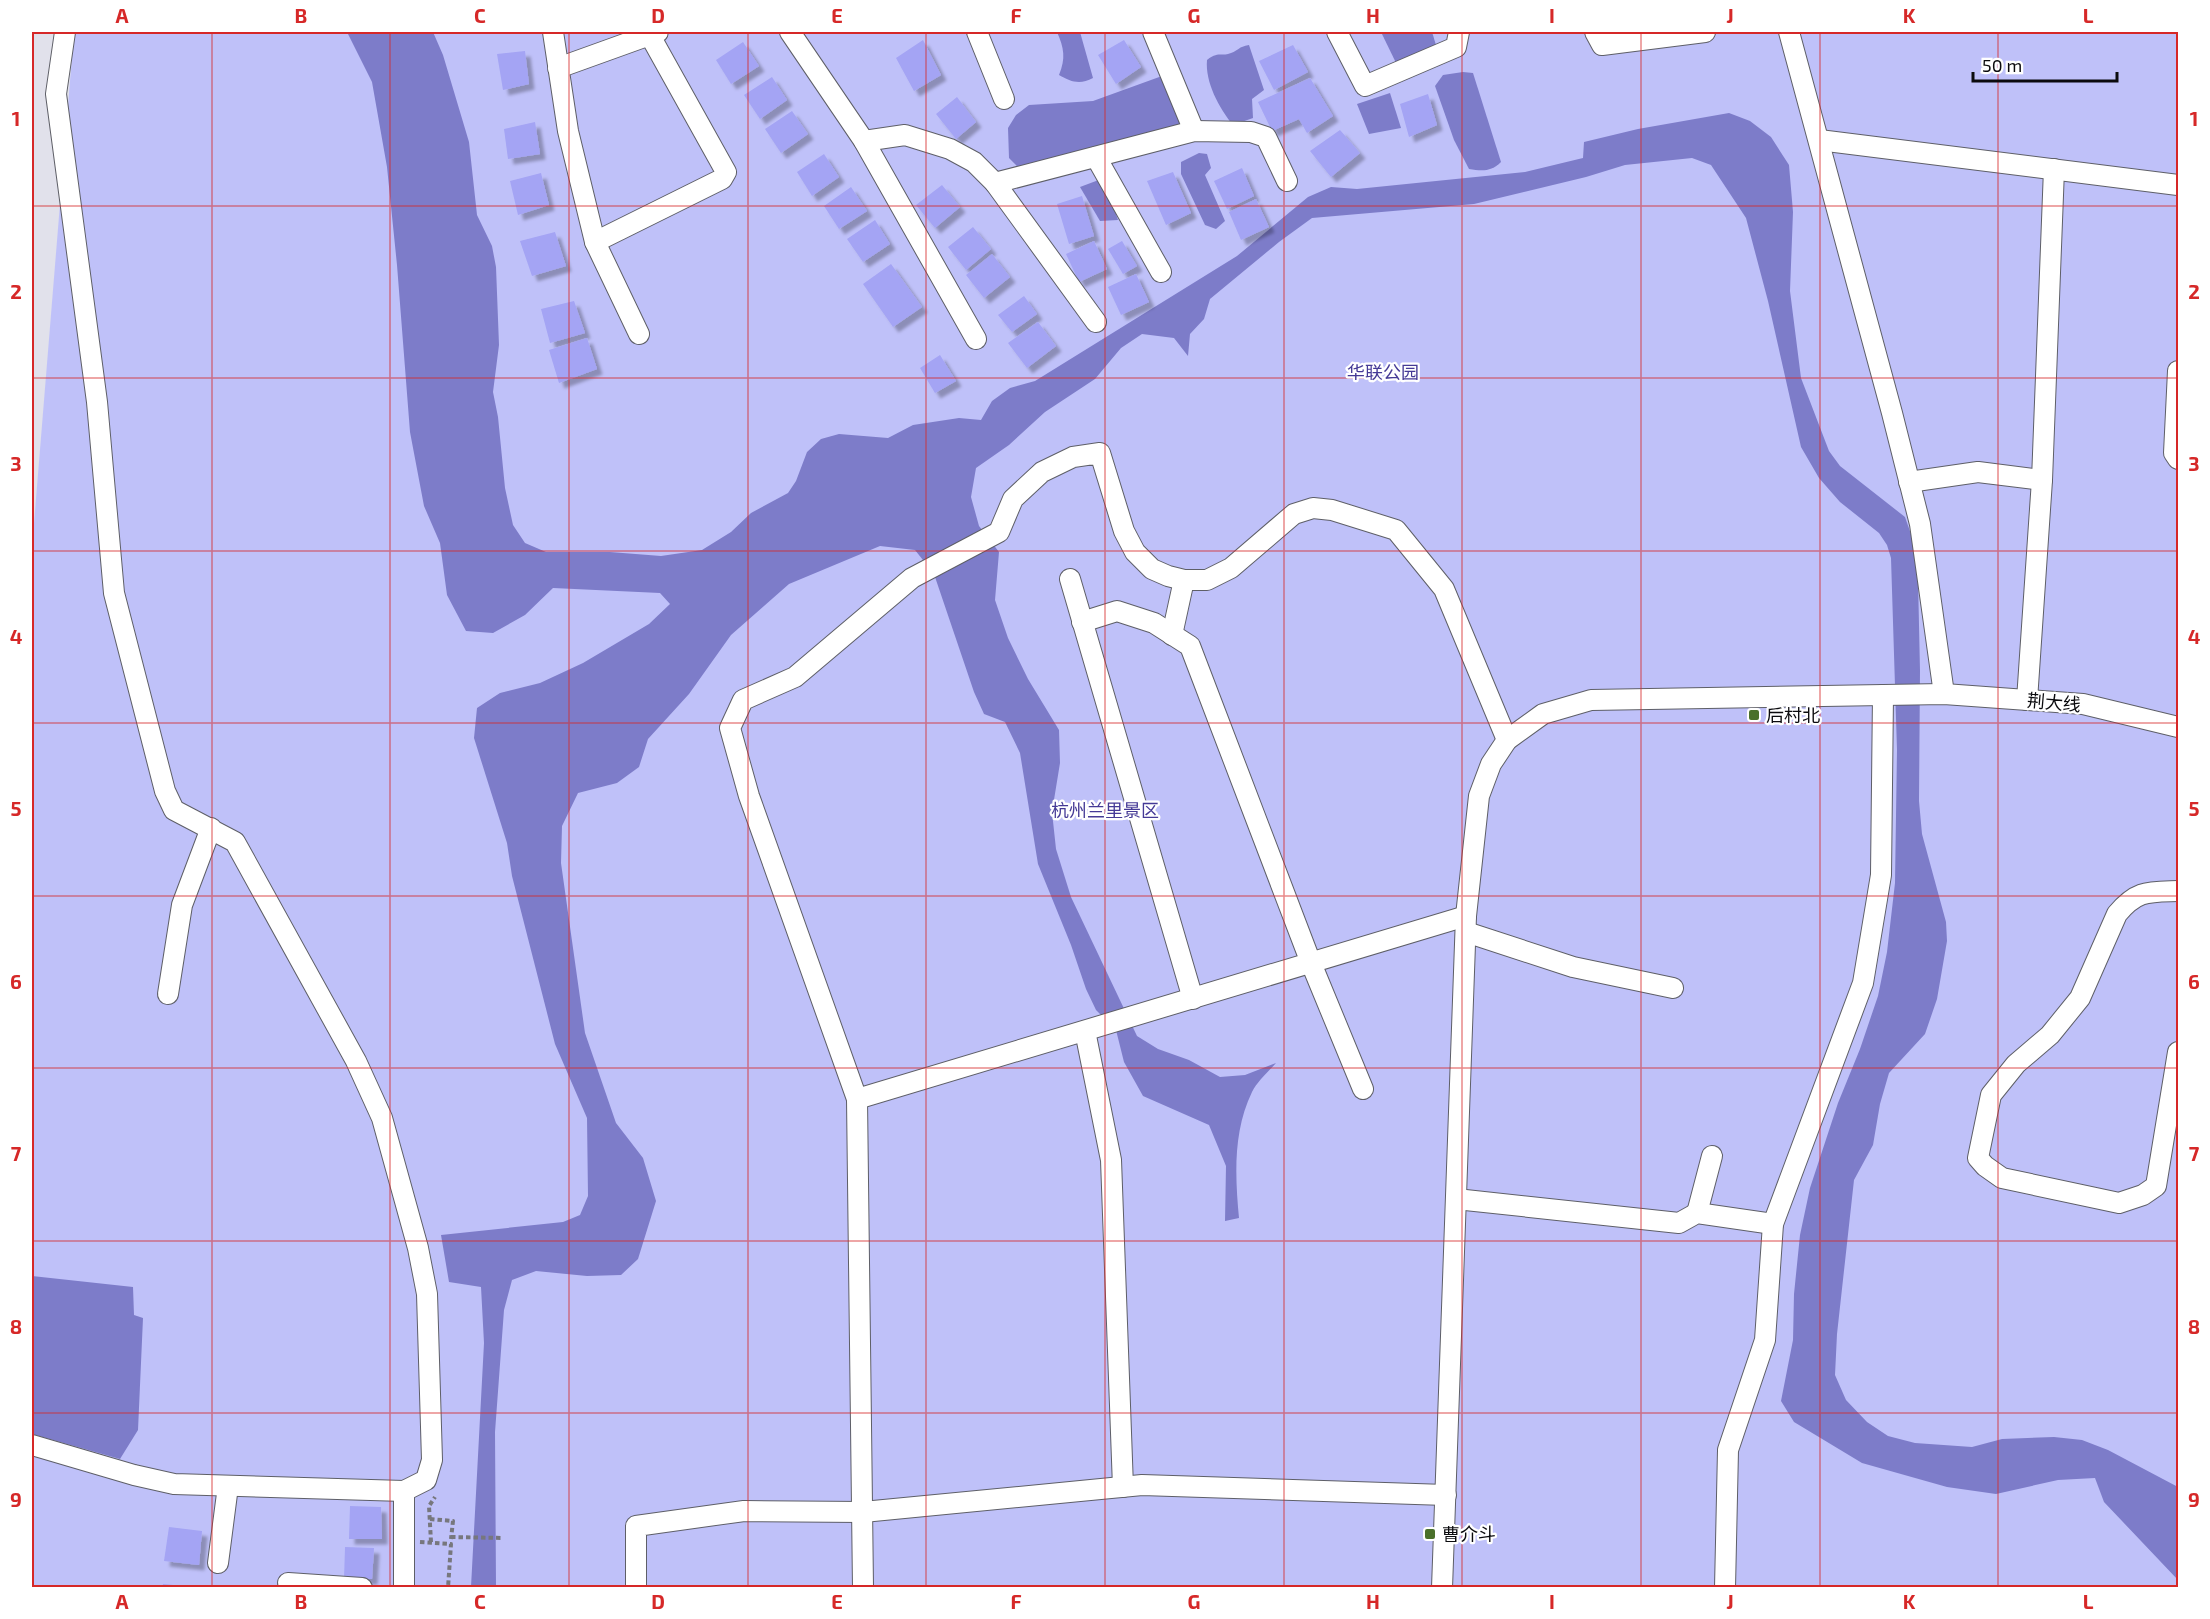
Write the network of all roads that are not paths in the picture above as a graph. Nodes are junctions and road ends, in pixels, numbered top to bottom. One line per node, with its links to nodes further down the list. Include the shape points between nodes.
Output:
1 (64, 32): 40 (street, via 56,93 97,402 114,593 165,791 174,810)
2 (553, 32): 12 (street)
3 (790, 32): 15 (street)
4 (977, 32): 13 (street)
5 (1153, 32): 14 (street)
6 (1337, 32): 7 (street, via 1365,86 1455,47)
7 (1459, 32)
8 (1595, 32): 9 (street, via 1602,45)
9 (1705, 32)
10 (1789, 32): 16 (street)
11 (652, 33): 12 (street); 22 (street, via 726,172 722,179)
12 (558, 68): 22 (street, via 568,132)
13 (1004, 99)
14 (1194, 131): 17 (street); 19 (street, via 1251,132 1266,137)
15 (864, 141): 20 (street, via 905,135 950,149 974,162); 26 (street)
16 (1819, 141): 18 (street); 30 (street)
17 (1096, 157): 20 (street); 23 (street)
18 (2055, 170): 21 (street); 29 (street)
19 (1287, 181)
20 (995, 183): 24 (street)
21 (2178, 185)
22 (595, 242): 25 (street)
23 (1161, 272)
24 (1096, 322)
25 (639, 334)
26 (976, 339)
27 (2178, 371): 28 (street, via 2174,453)
28 (2178, 459)
29 (2042, 480): 30 (street, via 1978,472); 37 (street)
30 (1909, 482): 35 (street, via 1920,524)
31 (1070, 579): 33 (street)
32 (1184, 580): 34 (street); 39 (street, via 1207,580 1231,568 1294,514 1313,508 1396,530 1444,590); 50 (street, via 1152,569 1135,552 1124,531 1100,453 1074,457 1042,472 1013,499 999,532 912,578 795,677 743,700 730,728 746,785)
33 (1082, 622): 34 (street, via 1117,611 1154,623); 46 (street)
34 (1172, 635): 43 (street, via 1190,646)
35 (1935, 694): 36 (street, 荆大线); 37 (street, 荆大线)
36 (1883, 695): 39 (street, 荆大线, via 1591,700 1543,714); 54 (street, via 1881,875 1863,983)
37 (2027, 700): 38 (street, 荆大线, via 2083,704)
38 (2178, 727)
39 (1508, 740): 42 (street, 荆大线, via 1491,765 1479,796)
40 (211, 828): 45 (street, via 182,905); 58 (street, via 234,842 356,1061 382,1118 427,1294 432,1460 426,1480)
41 (2178, 891): 48 (street, via 2141,893 2117,914 2080,998 1991,1095 1978,1158 2002,1178 2119,1203 2143,1195 2156,1186)
42 (1466, 924): 43 (street); 44 (street, via 1572,967); 52 (street, 荆大线)
43 (1311, 963): 46 (street); 49 (street)
44 (1673, 988)
45 (168, 994)
46 (1192, 999): 47 (street)
47 (1085, 1031): 50 (street); 57 (street, via 1111,1160)
48 (2178, 1053)
49 (1363, 1089)
50 (858, 1099): 60 (street)
51 (1712, 1156): 53 (street)
52 (1456, 1199): 53 (street, via 1679,1223); 59 (street, 荆大线)
53 (1697, 1213): 54 (street)
54 (1773, 1224): 68 (street, via 1765,1340 1728,1450)
55 (32, 1445): 56 (street, via 174,1484)
56 (228, 1486): 58 (street); 61 (street)
57 (1123, 1487): 59 (street); 60 (street)
58 (404, 1491): 64 (street)
59 (1446, 1495): 67 (street, 荆大线)
60 (863, 1512): 65 (street, via 744,1511 636,1526); 66 (street)
61 (218, 1563)
62 (288, 1583): 63 (street)
63 (362, 1587)
64 (404, 1587)
65 (636, 1587)
66 (863, 1587)
67 (1442, 1587)
68 (1725, 1587)

